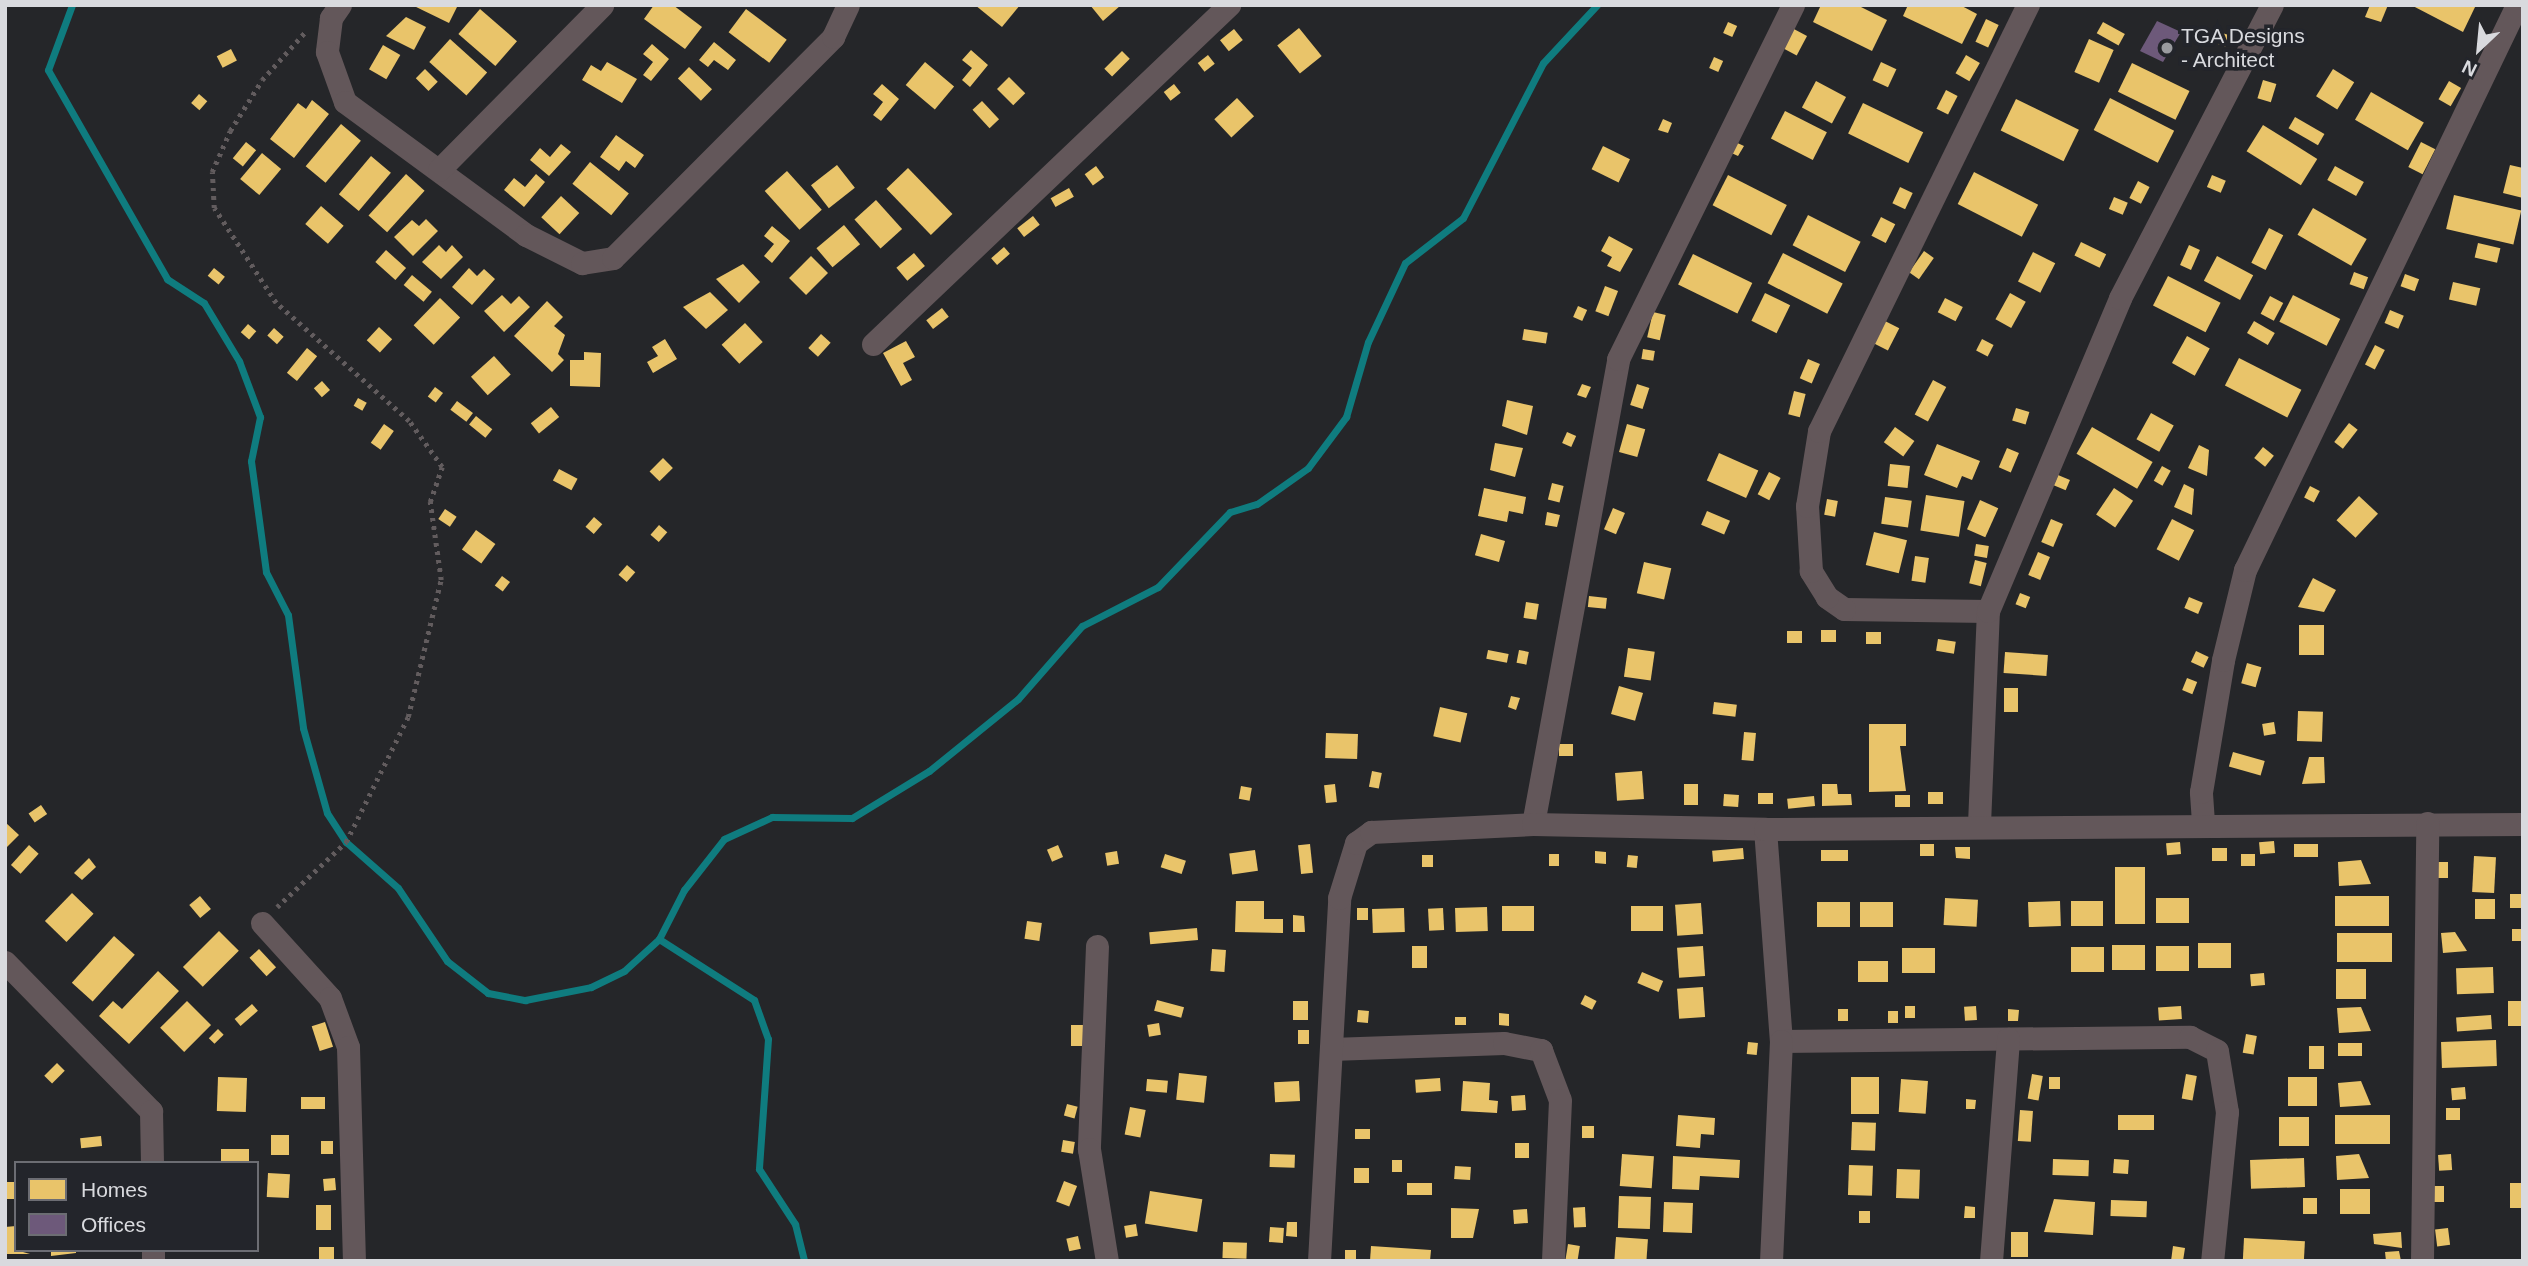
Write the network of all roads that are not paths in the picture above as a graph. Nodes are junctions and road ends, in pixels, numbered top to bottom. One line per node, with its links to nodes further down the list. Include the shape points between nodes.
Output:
1 (602, 5): 9 (street)
2 (848, 5): 9 (street, via 833,37 613,258 582,263 526,235)
3 (1229, 5): 10 (street)
4 (1793, 5): 14 (street, via 1618,359)
5 (2028, 5): 11 (street, via 1819,431 1807,506 1811,571 1827,597 1844,609)
6 (2272, 5): 11 (street, via 2120,298)
7 (2517, 5): 12 (street, via 2245,570 2207,752)
8 (335, 12): 9 (street, via 327,51 345,102)
9 (439, 170)
10 (873, 344)
11 (1988, 611): 15 (street)
12 (2203, 822): 13 (street); 15 (street)
13 (2427, 823): 16 (street); 32 (street)
14 (1533, 824): 17 (street); 23 (street, via 1371,832 1356,843 1339,898)
15 (1979, 824): 17 (street)
16 (2523, 824)
17 (1765, 829): 22 (street)
18 (262, 923): 25 (street, via 330,998 348,1047)
19 (1097, 946): 26 (street, via 1089,1149)
20 (5, 962): 24 (street, via 151,1111)
21 (2008, 1039): 22 (street); 30 (street); 31 (street, via 2190,1037 2217,1051 2227,1112)
22 (1781, 1041): 29 (street)
23 (1331, 1049): 27 (street); 28 (street, via 1504,1043 1541,1050 1560,1100)
24 (152, 1161)
25 (355, 1261)
26 (1107, 1261)
27 (1318, 1261)
28 (1553, 1261)
29 (1771, 1261)
30 (1991, 1261)
31 (2212, 1261)
32 (2422, 1261)

